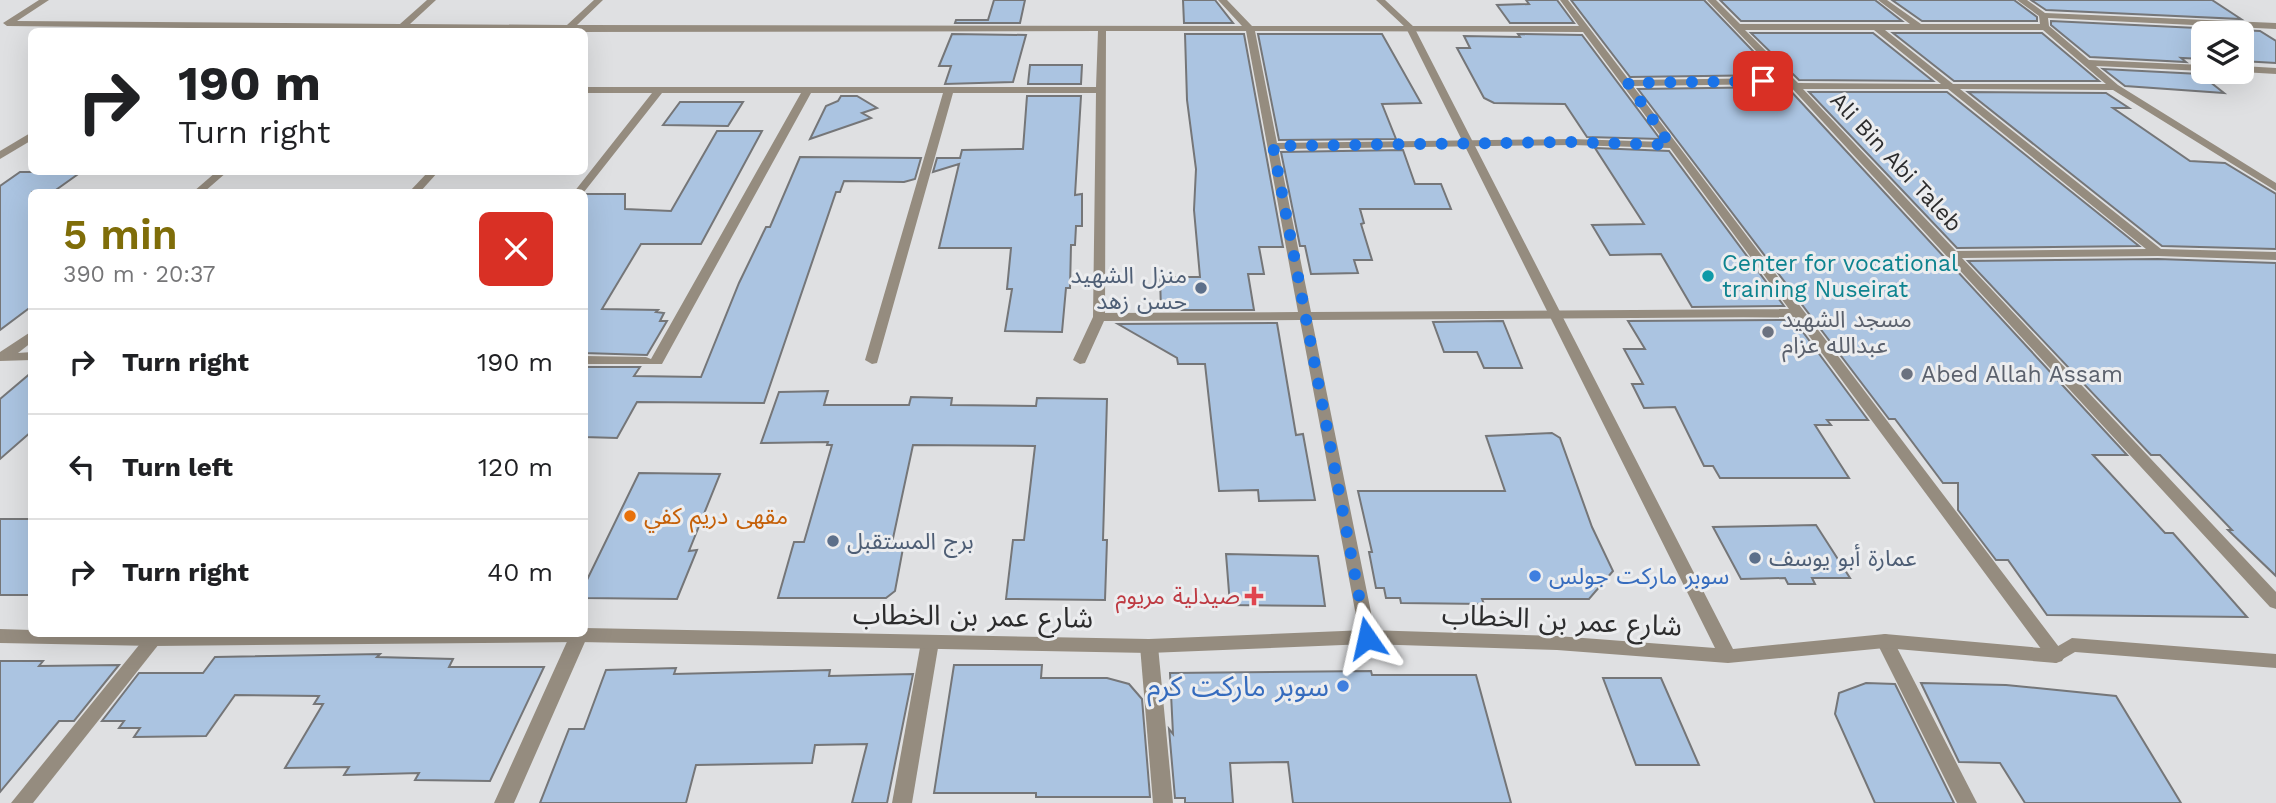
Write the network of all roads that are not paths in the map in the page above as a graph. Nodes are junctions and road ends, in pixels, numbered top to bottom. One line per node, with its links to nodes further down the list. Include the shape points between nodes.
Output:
1 (45, 0): 11 (street)
2 (432, 0): 21 (street)
3 (599, 0): 22 (street)
4 (1222, 0): 23 (street)
5 (1380, 0): 16 (street)
6 (1564, 0): 24 (street)
7 (1710, 0): 17 (street, Ali Bin Abi Taleb)
8 (1882, 0): 14 (street)
9 (2021, 0): 10 (street)
10 (2043, 15): 15 (street); 18 (street)
11 (2, 23): 12 (street)
12 (207, 23): 19 (street); 20 (street)
13 (1875, 26): 14 (street); 17 (street); 33 (street)
14 (1918, 26): 18 (street)
15 (2276, 26)
16 (1410, 27): 23 (street); 24 (street); 43 (street)
17 (1737, 27): 32 (street, Ali Bin Abi Taleb)
18 (2045, 27): 27 (street)
19 (200, 28)
20 (367, 28)
21 (400, 28)
22 (570, 28)
23 (1250, 29): 26 (street); 42 (street)
24 (1585, 29): 31 (street)
25 (588, 30): 26 (street)
26 (1102, 30): 38 (street)
27 (2086, 63): 28 (street); 34 (street)
28 (2191, 67)
29 (2254, 70): 30 (street)
30 (2276, 71)
31 (1628, 83): 32 (street); 41 (street)
32 (1793, 83): 33 (street); 52 (street, Ali Bin Abi Taleb)
33 (1949, 86): 34 (street); 51 (street)
34 (2115, 86): 47 (street)
35 (588, 90): 36 (street)
36 (659, 90): 39 (street); 50 (street)
37 (949, 90): 38 (street); 39 (street); 62 (street)
38 (1101, 90): 56 (street)
39 (807, 91): 61 (street, via 651,361)
40 (28, 138): 44 (street)
41 (1670, 145): 43 (street); 55 (street)
42 (1273, 146): 43 (street); 57 (street)
43 (1469, 146): 54 (street)
44 (0, 156)
45 (218, 175): 48 (street)
46 (430, 175): 49 (street)
47 (2275, 187)
48 (202, 189)
49 (417, 189)
50 (581, 189)
51 (2158, 252): 52 (street); 53 (street)
52 (1953, 255): 64 (street, Ali Bin Abi Taleb)
53 (2276, 256)
54 (1554, 313): 55 (street); 57 (street); 76 (street)
55 (1797, 313): 77 (street)
56 (1099, 317): 57 (street); 63 (street)
57 (1306, 317): 71 (street)
58 (28, 338): 60 (street)
59 (28, 356): 60 (street)
60 (2, 358)
61 (588, 360)
62 (872, 360)
63 (1080, 360)
64 (2276, 603)
65 (588, 635): 74 (street, شارع عمر بن الخطاب)
66 (0, 636): 67 (street, شارع عمر بن الخطاب)
67 (28, 637)
68 (51, 637): 72 (street, شارع عمر بن الخطاب)
69 (366, 637): 72 (street, شارع عمر بن الخطاب)
70 (578, 637): 80 (street)
71 (1367, 638): 75 (street, شارع عمر بن الخطاب); 76 (street, شارع عمر بن الخطاب, via 1557,643)
72 (154, 639): 79 (street)
73 (1885, 641): 76 (street, شارع عمر بن الخطاب); 77 (street, شارع عمر بن الخطاب); 83 (street)
74 (930, 642): 75 (street, شارع عمر بن الخطاب); 81 (street)
75 (1149, 646): 82 (street)
76 (1728, 656)
77 (2056, 656): 78 (street, شارع عمر بن الخطاب, via 2072,645)
78 (2276, 661)
79 (21, 803)
80 (504, 803)
81 (902, 803)
82 (1163, 803)
83 (1967, 803)

